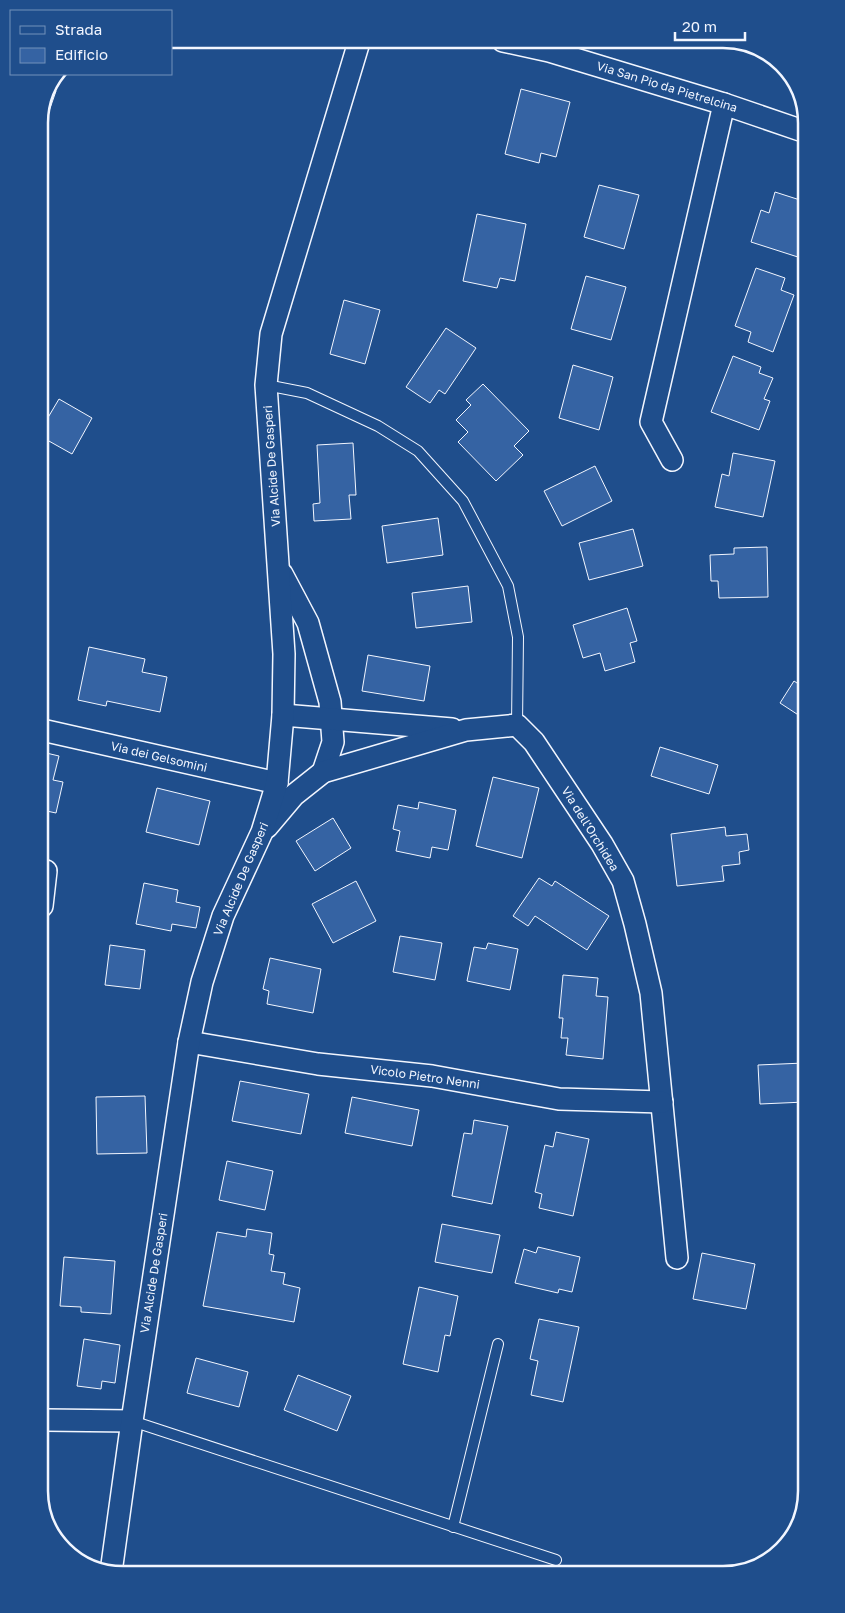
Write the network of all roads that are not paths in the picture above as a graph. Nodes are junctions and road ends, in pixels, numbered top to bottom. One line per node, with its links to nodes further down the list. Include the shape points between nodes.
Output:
1 (357, 48): 5 (street, Via Alcide De Gasperi, via 271,334)
2 (539, 48): 3 (street, Via San Pio da Pietrelcina)
3 (724, 104): 4 (street, Via San Pio da Pietrelcina); 6 (street, via 650,422)
4 (798, 129)
5 (266, 385): 7 (street, Via Alcide De Gasperi); 10 (lane, via 306,393 378,426 418,451 463,501 508,586 518,636)
6 (672, 460)
7 (278, 567): 8 (street, Via Alcide De Gasperi, via 284,654); 9 (street, via 308,624)
8 (283, 716): 9 (street); 14 (street, Via Alcide De Gasperi)
9 (332, 719): 11 (street); 13 (street, via 333,742)
10 (517, 725): 11 (street); 17 (street, Via dell'Orchidea, via 534,742 623,881 650,993)
11 (466, 730): 13 (street)
12 (48, 731): 14 (street, Via dei Gelsomini)
13 (323, 772): 15 (street, via 294,796)
14 (277, 783): 15 (street, Via Alcide De Gasperi)
15 (262, 832): 16 (street, Via Alcide De Gasperi, via 223,916 202,982)
16 (189, 1042): 17 (street, Vicolo Pietro Nenni, via 318,1064 432,1076 559,1099); 21 (street, Via Alcide De Gasperi)
17 (662, 1102): 18 (street, Via dell'Orchidea)
18 (677, 1258)
19 (498, 1344): 22 (lane)
20 (48, 1420): 21 (street)
21 (132, 1421): 22 (lane); 24 (street, Via Alcide De Gasperi)
22 (453, 1526): 23 (lane)
23 (556, 1560)
24 (112, 1564)

